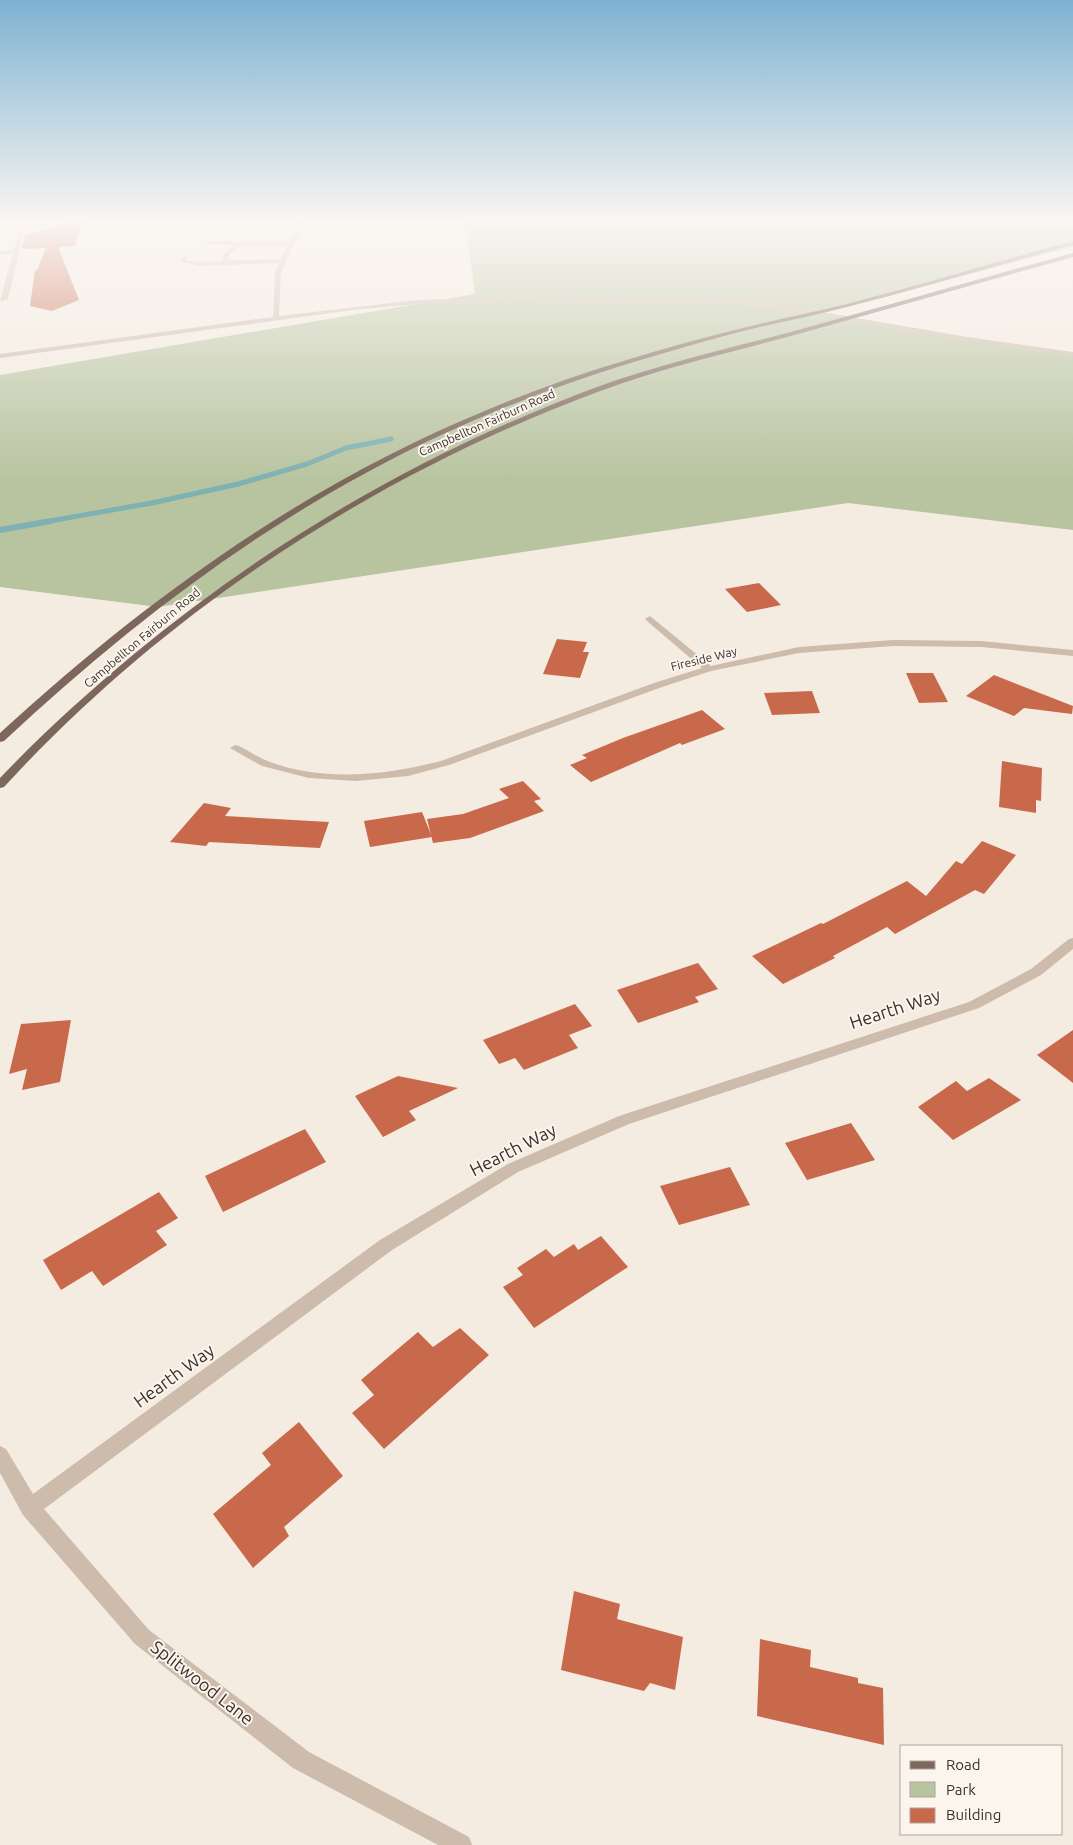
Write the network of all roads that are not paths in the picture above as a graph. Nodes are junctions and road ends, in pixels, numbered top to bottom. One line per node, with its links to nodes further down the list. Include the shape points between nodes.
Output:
1 (277, 307): 7 (street)
2 (363, 307): 7 (street)
3 (770, 307): 6 (street)
4 (838, 307): 6 (main road, Campbellton Fairburn Road)
5 (887, 307): 8 (main road, Campbellton Fairburn Road)
6 (816, 313): 8 (street); 14 (main road, Campbellton Fairburn Road, via 737,331 559,385 466,420 356,473 265,528 168,596 68,677)
7 (276, 319): 10 (street)
8 (844, 319): 9 (street); 16 (main road, Campbellton Fairburn Road, via 676,364 592,392 492,432 381,487 257,564 175,625 94,693)
9 (1073, 354)
10 (0, 356)
11 (650, 619): 13 (street)
12 (1073, 653): 13 (street, Fireside Way, via 981,644 893,643 799,650)
13 (709, 669): 15 (street, Fireside Way, via 658,684 445,763 408,773 356,778 309,775 266,764)
14 (0, 739)
15 (235, 748)
16 (0, 786)
17 (1073, 942): 19 (street, Hearth Way, via 1036,972 974,1005 624,1120 513,1168 386,1245)
18 (0, 1455): 19 (street, Splitwood Lane)
19 (30, 1508): 20 (street, Splitwood Lane, via 142,1637 301,1760)
20 (462, 1845)

